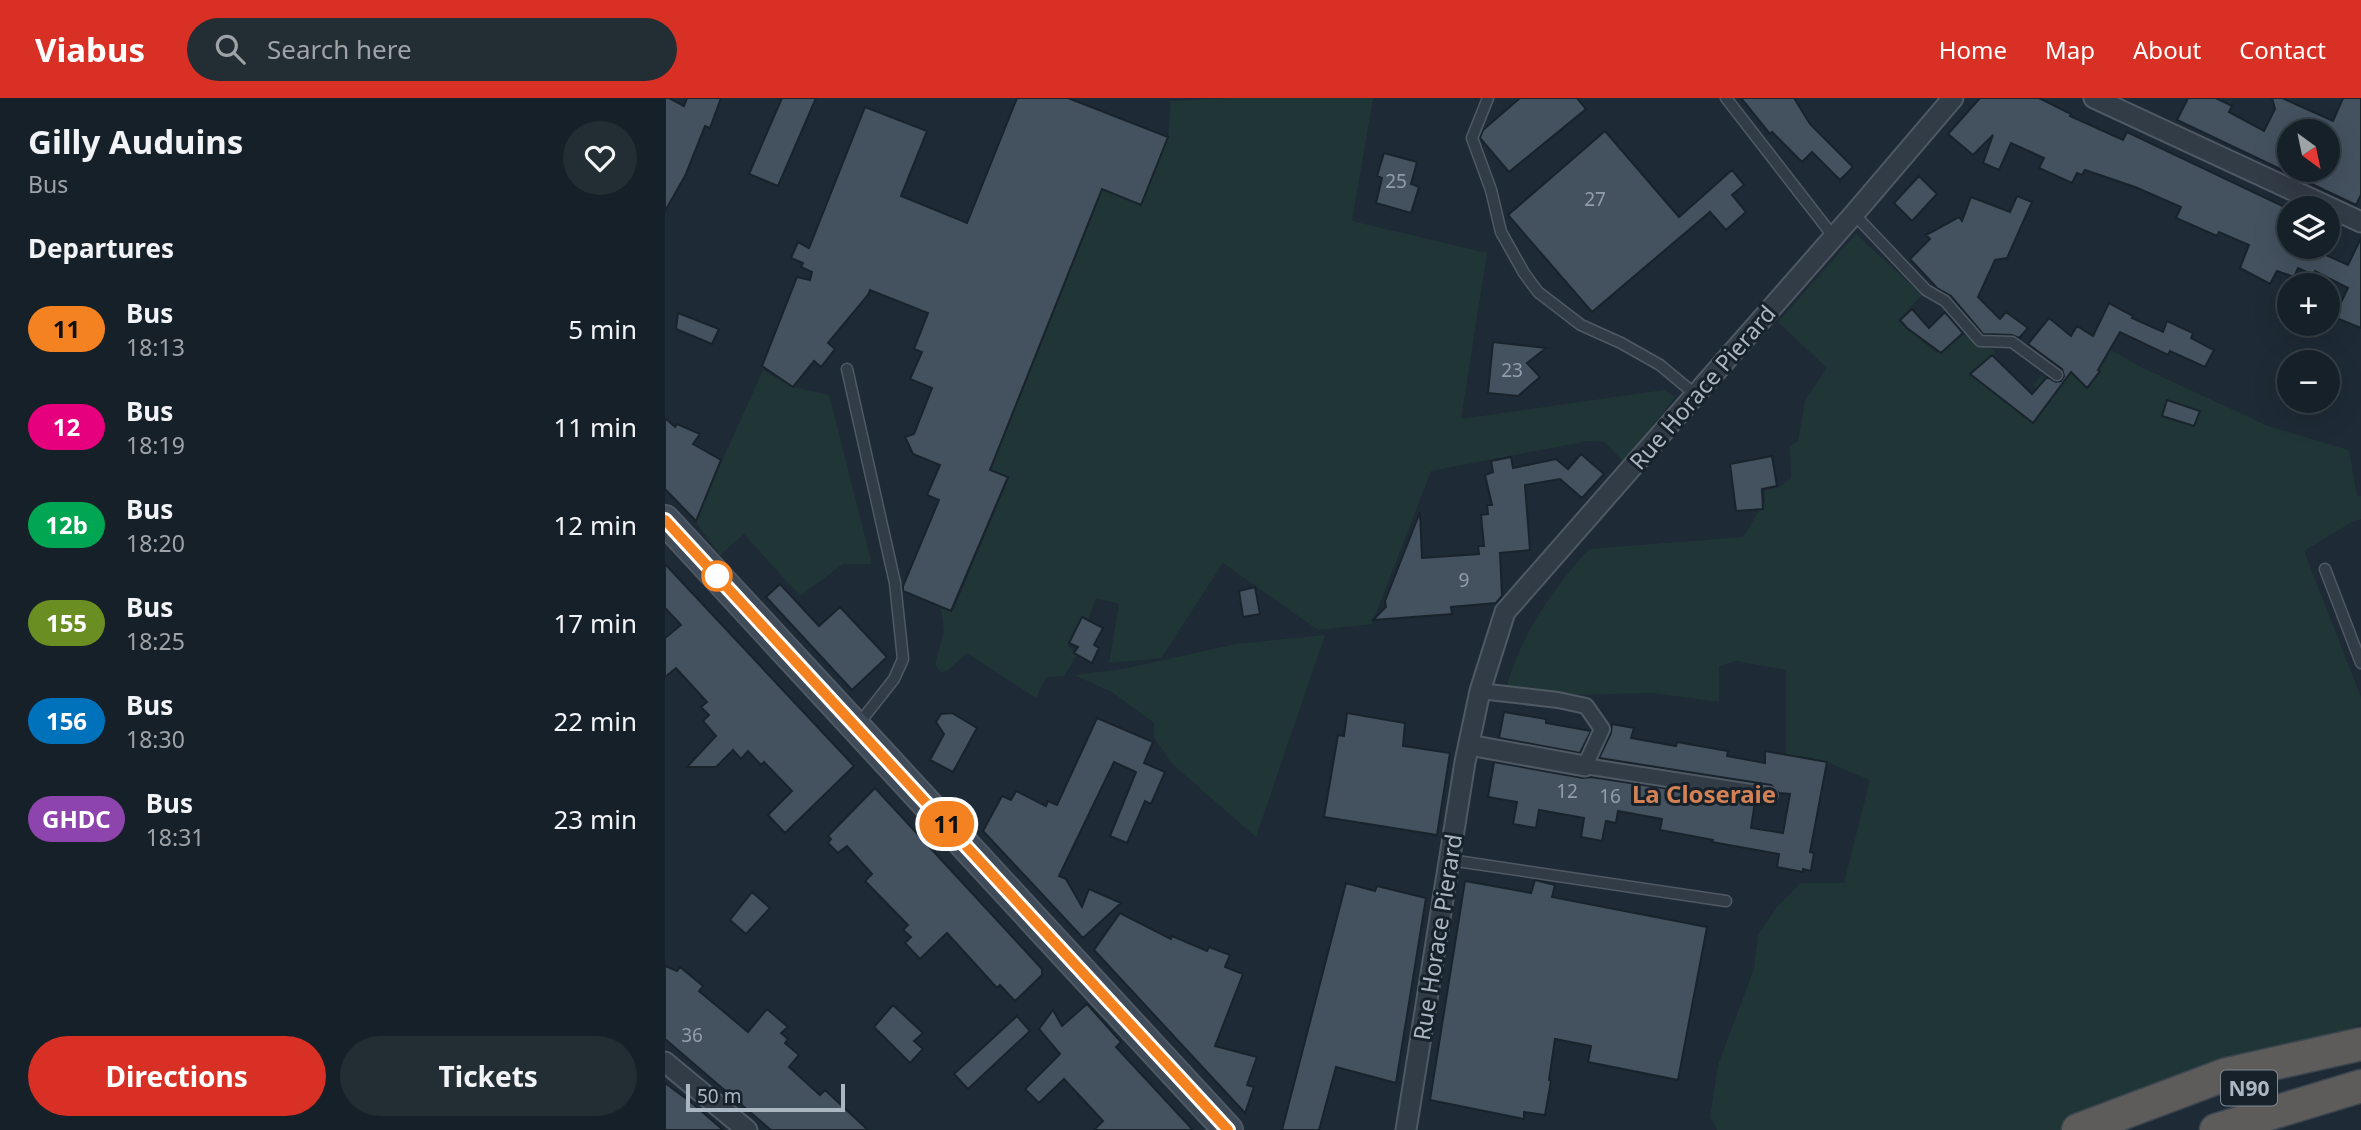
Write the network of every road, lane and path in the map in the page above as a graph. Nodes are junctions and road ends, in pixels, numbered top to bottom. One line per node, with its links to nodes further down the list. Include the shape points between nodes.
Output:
1 (1488, 98): 10 (lane, via 1472,138 1501,232 1524,273 1538,292 1581,325 1660,365)
2 (1726, 98): 7 (lane)
3 (1953, 98): 5 (street, Rue Horace Pierard)
4 (2094, 98): 6 (street)
5 (1854, 214): 7 (street, Rue Horace Pierard); 9 (lane, via 1980,341 2012,342)
6 (2361, 222)
7 (1833, 236): 10 (street, Rue Horace Pierard)
8 (847, 369): 15 (lane, via 895,583 903,659 894,680)
9 (2057, 375)
10 (1696, 395): 14 (street, Rue Horace Pierard, via 1505,612)
11 (665, 520): 15 (main road)
12 (2325, 569): 13 (lane)
13 (2361, 663)
14 (1481, 691): 16 (street, Rue Horace Pierard); 17 (street, via 1586,706 1602,729)
15 (857, 726): 26 (main road)
16 (1469, 745): 17 (street); 19 (street, Rue Horace Pierard)
17 (1585, 766): 18 (street)
18 (1770, 795)
19 (1450, 860): 20 (lane); 27 (street, Rue Horace Pierard)
20 (1726, 901)
21 (2361, 1045): 28 (highway, via 2227,1074); 29 (highway, N90)
22 (665, 1062): 25 (street)
23 (2361, 1086): 30 (highway, N90)
24 (2361, 1095): 31 (highway)
25 (747, 1130)
26 (1228, 1130)
27 (1406, 1130)
28 (2078, 1130)
29 (2136, 1130)
30 (2216, 1130)
31 (2293, 1130)

